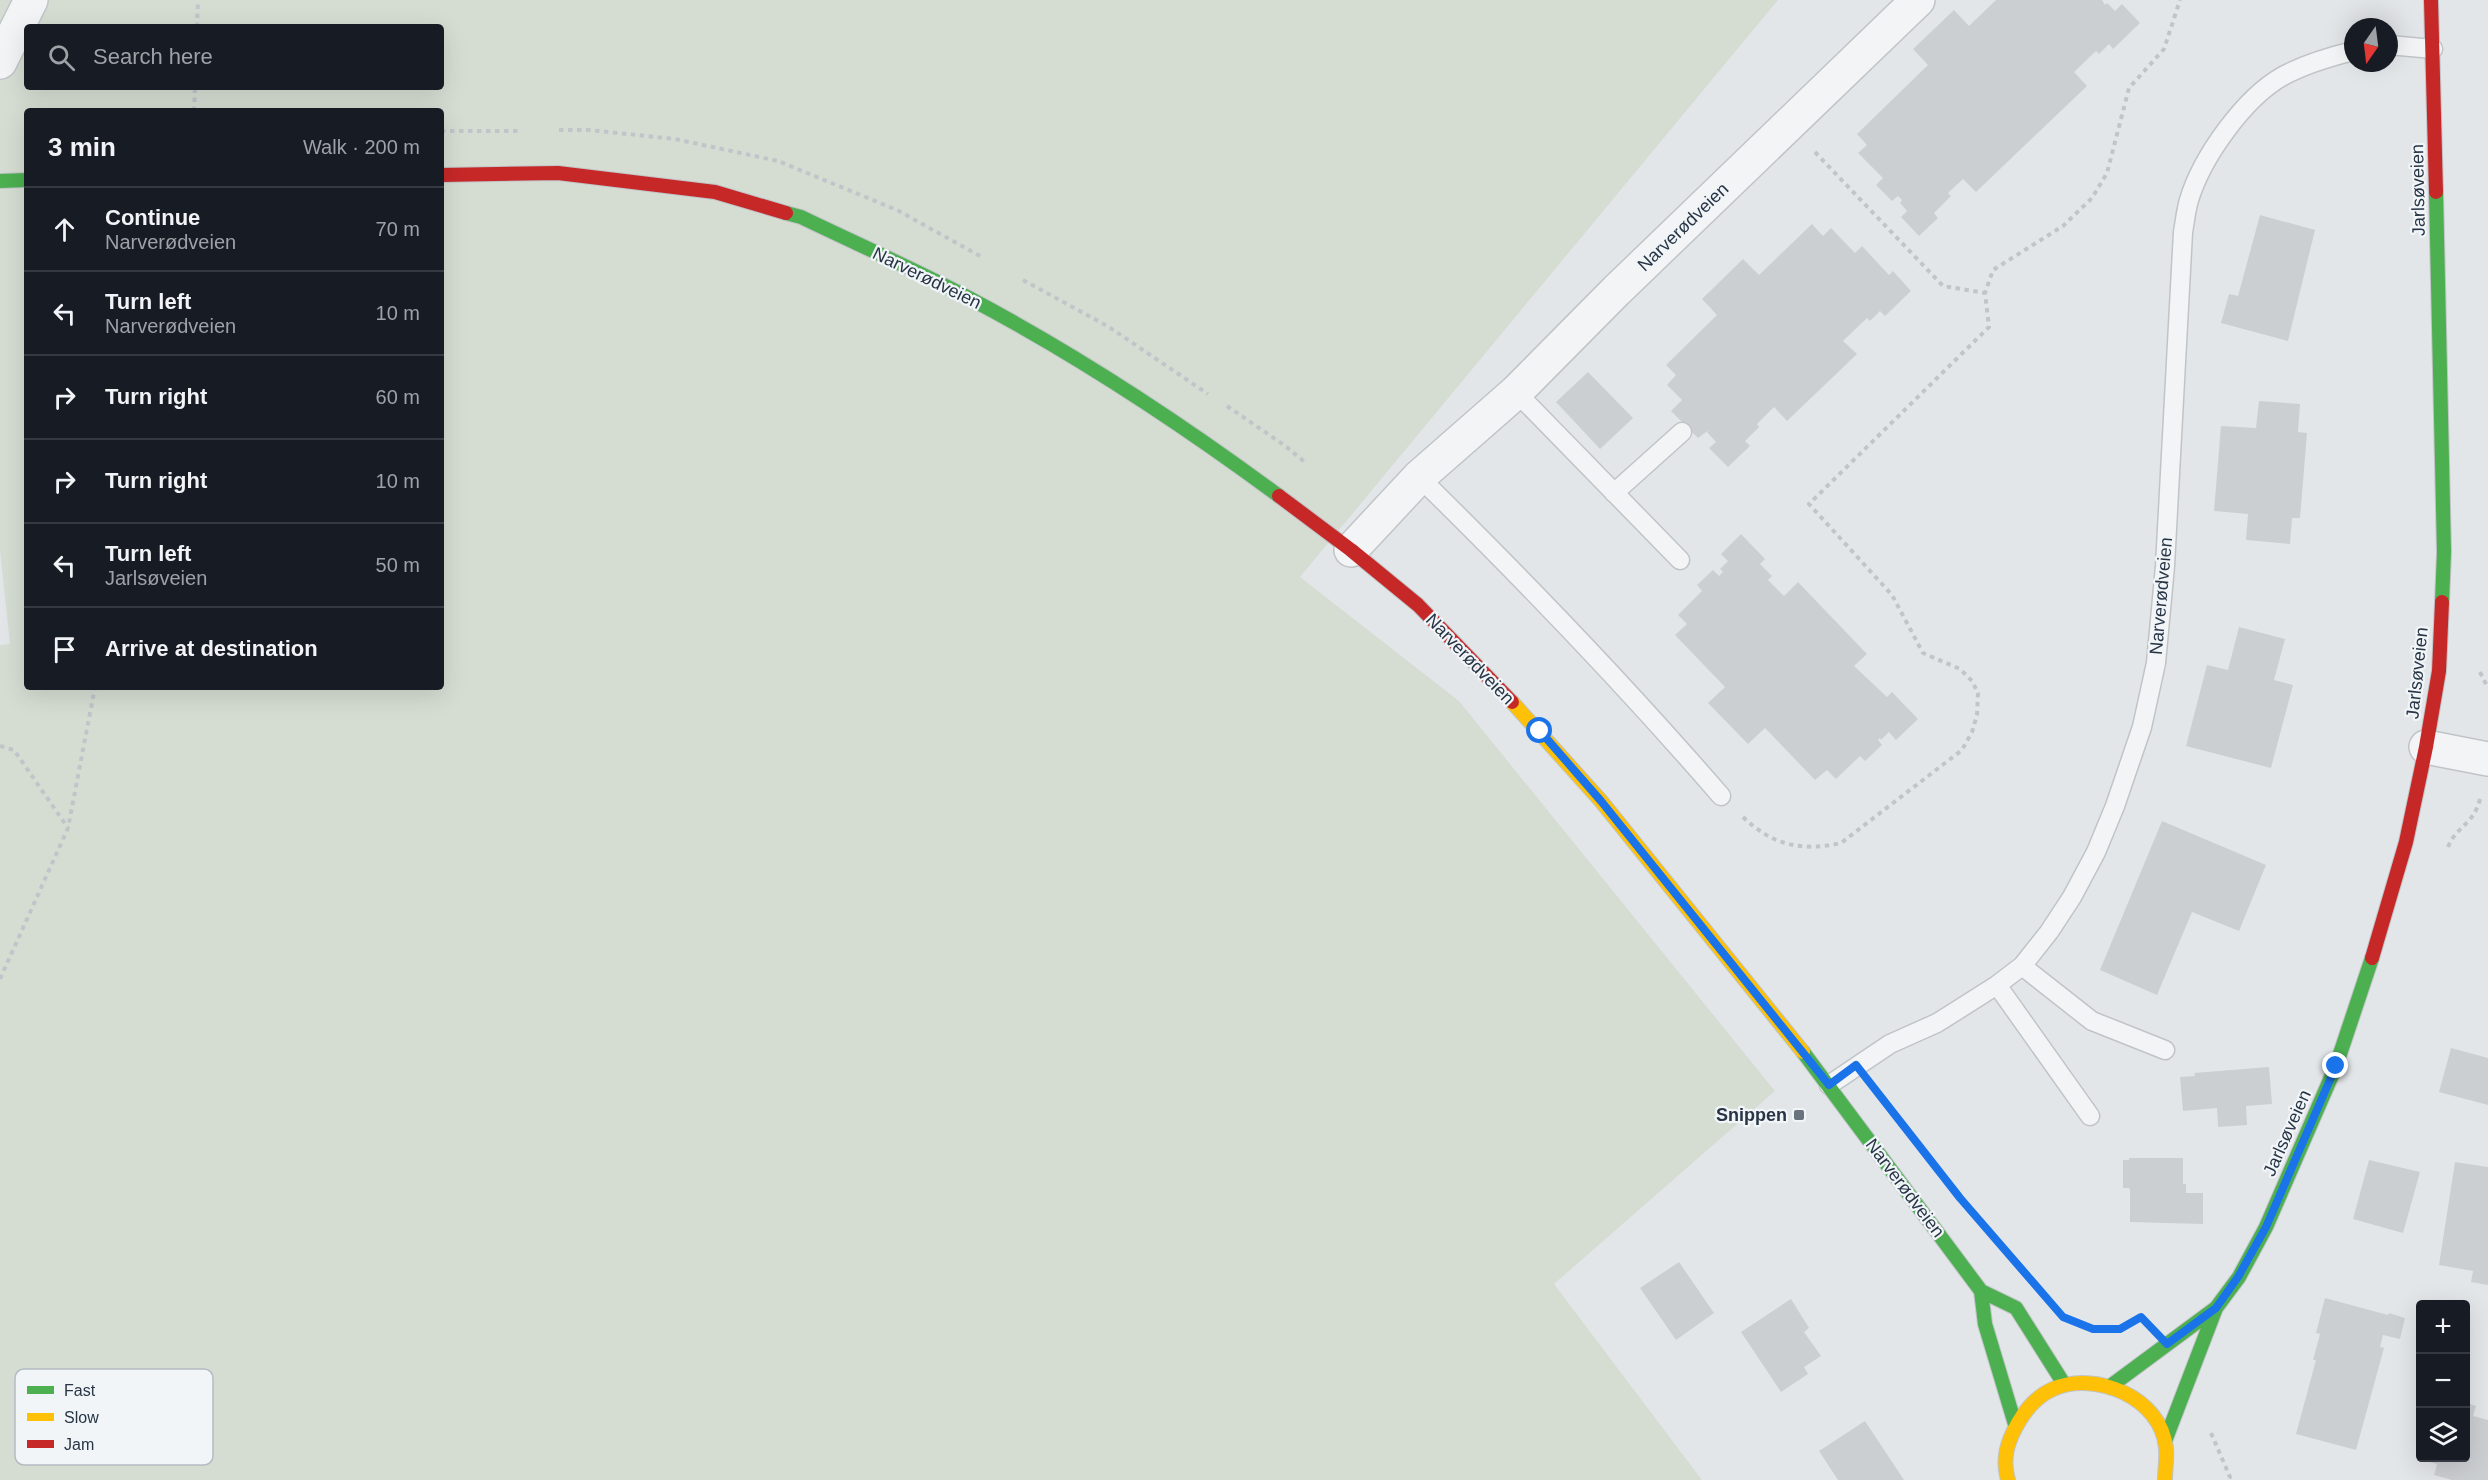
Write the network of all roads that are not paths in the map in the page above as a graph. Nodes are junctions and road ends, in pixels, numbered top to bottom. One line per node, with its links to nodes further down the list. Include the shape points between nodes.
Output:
1 (32, 0): 7 (street)
2 (1918, 0): 11 (street, Narverødveien)
3 (2431, 0): 5 (main road, Jarlsøveien)
4 (2398, 46): 5 (lane)
5 (2433, 49): 17 (main road, Jarlsøveien, via 2444,552 2439,671)
6 (2344, 53): 20 (lane, Narverødveien, via 2283,77 2258,95 2206,163 2190,199 2183,232 2165,566 2156,663 2142,727 2096,852 2067,906)
7 (0, 62)
8 (444, 175): 15 (main road, Narverødveien, via 558,173 715,192 801,217 969,298 1064,353 1195,436)
9 (24, 180): 10 (main road)
10 (0, 181)
11 (1516, 392): 13 (street, Narverødveien); 14 (lane)
12 (1682, 432): 14 (lane)
13 (1419, 477): 15 (street, Narverødveien); 19 (lane, via 1648,711)
14 (1614, 493): 16 (lane)
15 (1351, 550): 23 (main road, Narverødveien, via 1418,605 1540,731)
16 (1680, 560)
17 (2426, 747): 18 (street); 26 (main road, Jarlsøveien, via 2406,842 2381,931 2336,1066 2266,1227)
18 (2488, 759)
19 (1721, 796)
20 (2022, 966): 21 (lane, Narverødveien); 22 (lane, via 2092,1021)
21 (1997, 985): 23 (lane, Narverødveien, via 1937,1023 1890,1044); 24 (lane)
22 (2165, 1050)
23 (1829, 1085): 25 (main road, Narverødveien)
24 (2090, 1116)
25 (1981, 1291): 27 (main road, Narverødveien, via 2016,1308); 29 (main road, Narverødveien, via 1985,1323)
26 (2216, 1308): 28 (main road, Jarlsøveien); 30 (main road, Jarlsøveien)
27 (2064, 1384): 28 (main road, via 2088,1381); 29 (main road, via 2036,1398)
28 (2112, 1385): 30 (main road, via 2136,1397 2154,1416)
29 (2015, 1424): 31 (main road, via 2006,1447)
30 (2165, 1440): 32 (main road)
31 (2008, 1480)
32 (2165, 1480)

